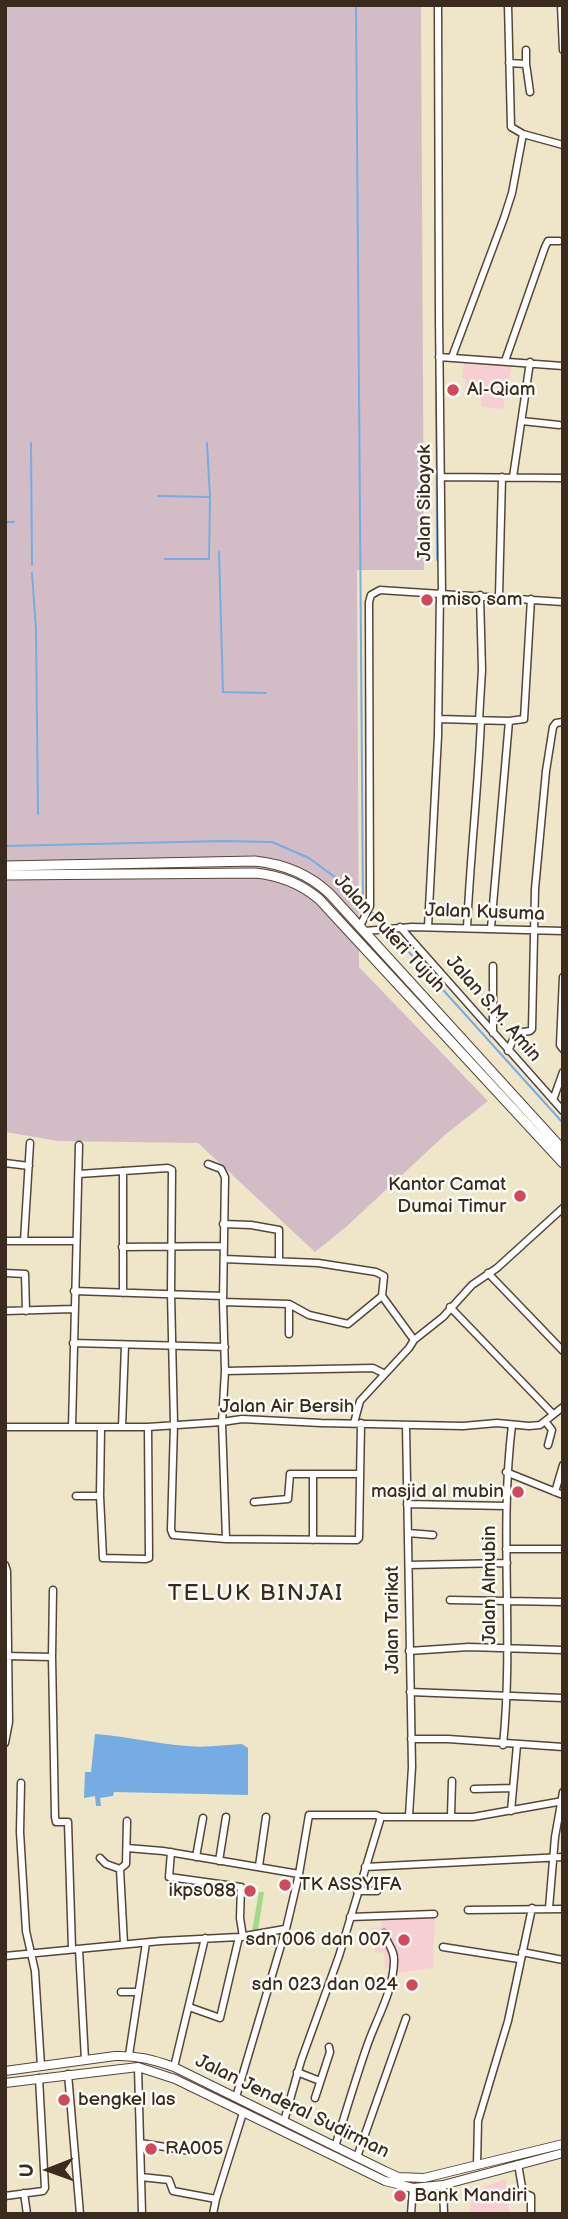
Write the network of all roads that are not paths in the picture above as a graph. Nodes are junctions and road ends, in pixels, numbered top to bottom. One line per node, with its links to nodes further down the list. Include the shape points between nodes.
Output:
1 (439, 5): 12 (street, Jalan Sibayak)
2 (508, 5): 6 (street)
3 (561, 5): 5 (street)
4 (526, 50): 7 (street)
5 (563, 50)
6 (509, 63): 7 (street); 9 (street, via 511,127)
7 (526, 64): 8 (street)
8 (530, 92)
9 (523, 134): 10 (street); 13 (street, via 512,193)
10 (563, 145)
11 (559, 241): 14 (street, via 548,241 545,247)
12 (439, 357): 13 (street); 19 (street, Jalan Sibayak)
13 (452, 357): 14 (street)
14 (505, 361): 15 (street)
15 (530, 362): 16 (street); 17 (street)
16 (563, 366)
17 (522, 421): 18 (street); 21 (street)
18 (559, 425)
19 (441, 477): 20 (street); 23 (street, Jalan Sibayak)
20 (502, 477): 21 (street); 25 (street)
21 (513, 477): 22 (street)
22 (563, 478)
23 (441, 593): 24 (street); 28 (street, Jalan Sibayak); 41 (street, via 376,590 369,599 370,906)
24 (480, 596): 25 (street); 29 (street)
25 (499, 596): 26 (street)
26 (531, 599): 27 (street); 30 (street, via 524,719)
27 (563, 602)
28 (439, 719): 29 (street); 35 (street, Jalan Sibayak)
29 (480, 720): 30 (street); 37 (street)
30 (509, 721): 38 (street)
31 (563, 722): 39 (street, via 555,724 552,733)
32 (5, 866): 33 (highway, Jalan Puteri Tujuh)
33 (111, 869): 34 (highway, Jalan Puteri Tujuh); 41 (highway, Jalan Puteri Tujuh, via 244,861 284,866 321,886); 54 (highway, Jalan Puteri Tujuh, via 255,873 281,878 312,893)
34 (5, 875)
35 (428, 927): 36 (street, Jalan Kusuma); 37 (street, Jalan Kusuma)
36 (390, 928): 41 (street, Jalan Kusuma); 44 (street, Jalan S.M. Amin)
37 (467, 928): 38 (street, Jalan Kusuma)
38 (491, 928): 39 (street, Jalan Kusuma)
39 (533, 930): 40 (street, Jalan Kusuma); 46 (street, via 532,1029 516,1033)
40 (563, 931)
41 (366, 932): 52 (highway, Jalan Puteri Tujuh)
42 (493, 966): 44 (street)
43 (563, 977): 45 (street)
44 (493, 1033): 46 (street, Jalan S.M. Amin)
45 (563, 1049)
46 (508, 1051): 48 (street, Jalan S.M. Amin)
47 (563, 1072): 48 (street)
48 (553, 1100): 49 (street, Jalan S.M. Amin)
49 (563, 1111)
50 (30, 1143): 56 (street)
51 (79, 1145): 58 (street)
52 (563, 1150)
53 (5, 1163): 56 (street)
54 (563, 1163)
55 (208, 1164): 60 (street, via 225,1174)
56 (29, 1166): 62 (street)
57 (123, 1171): 58 (street); 65 (street); 66 (street, via 172,1169)
58 (79, 1174): 63 (street)
59 (563, 1208): 70 (street)
60 (223, 1224): 64 (street); 68 (street, via 279,1230)
61 (5, 1241): 62 (street)
62 (24, 1241): 63 (street)
63 (75, 1241): 71 (street)
64 (223, 1246): 66 (street); 67 (street)
65 (122, 1247): 66 (street); 72 (street)
66 (171, 1247): 73 (street)
67 (224, 1259): 68 (street); 75 (street)
68 (279, 1261): 74 (street, via 380,1273)
69 (5, 1273): 80 (street, via 25,1274)
70 (488, 1273): 77 (street); 87 (street)
71 (74, 1291): 72 (street); 78 (street)
72 (123, 1293): 73 (street)
73 (171, 1294): 75 (street); 85 (street)
74 (382, 1296): 76 (street, via 348,1324 313,1317); 82 (street)
75 (223, 1299): 76 (street); 86 (street)
76 (289, 1304): 81 (street)
77 (450, 1307): 82 (street); 91 (street)
78 (73, 1309): 80 (street); 83 (street)
79 (5, 1311): 80 (street)
80 (26, 1311)
81 (289, 1334)
82 (414, 1340): 89 (street)
83 (73, 1343): 84 (street); 99 (street)
84 (125, 1345): 85 (street); 101 (street)
85 (173, 1345): 86 (street); 95 (street)
86 (225, 1347): 88 (street)
87 (563, 1351)
88 (225, 1371): 89 (street, via 373,1368); 93 (street)
89 (385, 1374): 94 (street, via 360,1402)
90 (563, 1408): 91 (street)
91 (554, 1414): 92 (street)
92 (545, 1421): 97 (street, Jalan Air Bersih); 103 (street, via 552,1430)
93 (222, 1422): 94 (street, Jalan Air Bersih); 95 (street, Jalan Air Bersih); 117 (street)
94 (358, 1423): 96 (street, Jalan Air Bersih); 107 (street)
95 (174, 1424): 102 (street, Jalan Air Bersih); 117 (street, via 171,1532)
96 (406, 1424): 97 (street, Jalan Air Bersih); 113 (street, Jalan Tarikat)
97 (512, 1425): 105 (street, Jalan Almubin)
98 (5, 1427): 99 (street, Jalan Air Bersih)
99 (72, 1427): 100 (street, Jalan Air Bersih)
100 (101, 1427): 101 (street, Jalan Air Bersih); 111 (street)
101 (122, 1427): 102 (street, Jalan Air Bersih)
102 (148, 1427): 111 (street, via 149,1558 102,1557)
103 (548, 1446)
104 (563, 1465): 108 (street)
105 (506, 1472): 108 (street); 114 (street, Jalan Almubin)
106 (313, 1474): 107 (street); 112 (street, via 289,1475 288,1499); 118 (street)
107 (360, 1474): 118 (street, via 358,1539)
108 (555, 1492): 109 (street)
109 (563, 1495)
110 (76, 1496): 111 (street)
111 (100, 1496)
112 (254, 1502)
113 (407, 1504): 114 (street); 115 (street, Jalan Tarikat)
114 (506, 1506): 119 (street, Jalan Almubin)
115 (408, 1533): 116 (street); 123 (street, Jalan Tarikat)
116 (433, 1535)
117 (226, 1539): 118 (street)
118 (313, 1540)
119 (506, 1549): 120 (street); 121 (street, Jalan Almubin)
120 (563, 1549)
121 (506, 1563): 123 (street); 126 (street, Jalan Almubin)
122 (5, 1565): 128 (street)
123 (409, 1565): 131 (street, Jalan Tarikat)
124 (53, 1590): 133 (street)
125 (450, 1600): 126 (street)
126 (507, 1600): 127 (street); 129 (street, Jalan Almubin)
127 (563, 1602)
128 (6, 1608): 132 (street)
129 (506, 1648): 130 (street); 131 (street); 135 (street, Jalan Almubin)
130 (563, 1650)
131 (409, 1651): 134 (street, Jalan Tarikat)
132 (6, 1656): 133 (street); 137 (street)
133 (52, 1657): 183 (street, via 55,1817 56,1822 68,1822)
134 (410, 1692): 135 (street); 138 (street, Jalan Tarikat)
135 (504, 1695): 136 (street); 140 (street, Jalan Almubin)
136 (563, 1698)
137 (7, 1703): 139 (street)
138 (411, 1739): 140 (street); 154 (street, Jalan Tarikat)
139 (5, 1743)
140 (503, 1745): 141 (street)
141 (517, 1745): 142 (street); 145 (street)
142 (563, 1747)
143 (452, 1781): 150 (street)
144 (21, 1783): 184 (street, via 22,1871)
145 (513, 1788): 146 (street); 149 (street)
146 (474, 1789)
147 (563, 1792): 148 (street)
148 (562, 1801): 149 (street); 160 (street)
149 (511, 1811): 150 (street)
150 (451, 1816): 154 (street)
151 (226, 1817): 163 (street)
152 (266, 1817): 164 (street)
153 (381, 1817): 154 (street); 165 (street); 167 (street, via 309,1815)
154 (406, 1817)
155 (203, 1818): 159 (street)
156 (127, 1821): 157 (street)
157 (127, 1848): 158 (street); 166 (street, via 126,1864)
158 (171, 1852): 159 (street); 178 (street, via 169,1877 241,1887)
159 (196, 1857): 163 (street)
160 (554, 1857): 161 (street); 165 (street); 171 (street)
161 (563, 1857)
162 (100, 1858): 166 (street)
163 (219, 1861): 164 (street)
164 (259, 1866): 167 (street)
165 (365, 1867): 168 (street)
166 (120, 1869): 181 (street)
167 (299, 1874): 176 (street)
168 (357, 1891): 169 (street); 175 (street)
169 (377, 1891)
170 (532, 1908): 171 (street); 173 (street); 185 (street)
171 (549, 1908): 172 (street)
172 (563, 1909)
173 (468, 1910)
174 (434, 1914): 175 (street)
175 (351, 1917): 199 (street)
176 (285, 1929): 178 (street); 204 (street)
177 (384, 1933): 210 (street, via 394,1963)
178 (241, 1937): 179 (street); 190 (street, via 220,2018)
179 (205, 1938): 180 (street); 190 (street)
180 (146, 1942): 181 (street); 189 (street)
181 (124, 1944): 183 (street)
182 (443, 1947): 185 (street)
183 (75, 1949): 184 (street); 194 (street)
184 (31, 1953): 186 (street); 195 (street)
185 (521, 1955): 187 (street); 215 (street, via 508,2021 478,2120)
186 (5, 1956)
187 (563, 1960)
188 (121, 1992): 189 (street)
189 (138, 1992): 193 (street)
190 (189, 2007): 197 (street)
191 (406, 2018): 213 (street)
192 (329, 2047): 202 (street)
193 (129, 2055): 194 (main road, Jalan Jenderal Sudirman); 197 (main road, Jalan Jenderal Sudirman)
194 (85, 2060): 195 (main road, Jalan Jenderal Sudirman)
195 (41, 2066): 198 (main road, Jalan Jenderal Sudirman)
196 (138, 2067): 200 (main road, Jalan Jenderal Sudirman); 206 (main road, Jalan Jenderal Sudirman, via 163,2074); 208 (street)
197 (174, 2067): 204 (main road, Jalan Jenderal Sudirman)
198 (5, 2071)
199 (297, 2072): 202 (street); 207 (street)
200 (68, 2074): 201 (main road, Jalan Jenderal Sudirman); 223 (street)
201 (39, 2078): 203 (main road, Jalan Jenderal Sudirman); 219 (street, via 46,2184 43,2191)
202 (320, 2081): 205 (street)
203 (5, 2083)
204 (236, 2097): 207 (main road, Jalan Jenderal Sudirman)
205 (316, 2098)
206 (243, 2113): 218 (main road, Jalan Jenderal Sudirman, via 384,2181); 221 (street)
207 (284, 2121): 210 (main road, Jalan Jenderal Sudirman)
208 (140, 2143): 211 (street); 216 (street)
209 (563, 2144): 215 (main road, Jalan Jenderal Sudirman)
210 (335, 2147): 213 (main road, Jalan Jenderal Sudirman)
211 (190, 2151)
212 (563, 2153): 214 (main road, Jalan Jenderal Sudirman)
213 (357, 2157): 215 (main road, Jalan Jenderal Sudirman, via 411,2179)
214 (518, 2164): 217 (main road, Jalan Jenderal Sudirman); 228 (street, via 523,2193 531,2196)
215 (477, 2165)
216 (141, 2177): 221 (street, via 169,2180 173,2191); 224 (street)
217 (443, 2185): 218 (main road, Jalan Jenderal Sudirman); 227 (street)
218 (413, 2188): 226 (street)
219 (24, 2193): 220 (street); 222 (street)
220 (5, 2196)
221 (216, 2199): 225 (street)
222 (27, 2214)
223 (80, 2214)
224 (142, 2214)
225 (213, 2214)
226 (411, 2214)
227 (444, 2214)
228 (531, 2214)

